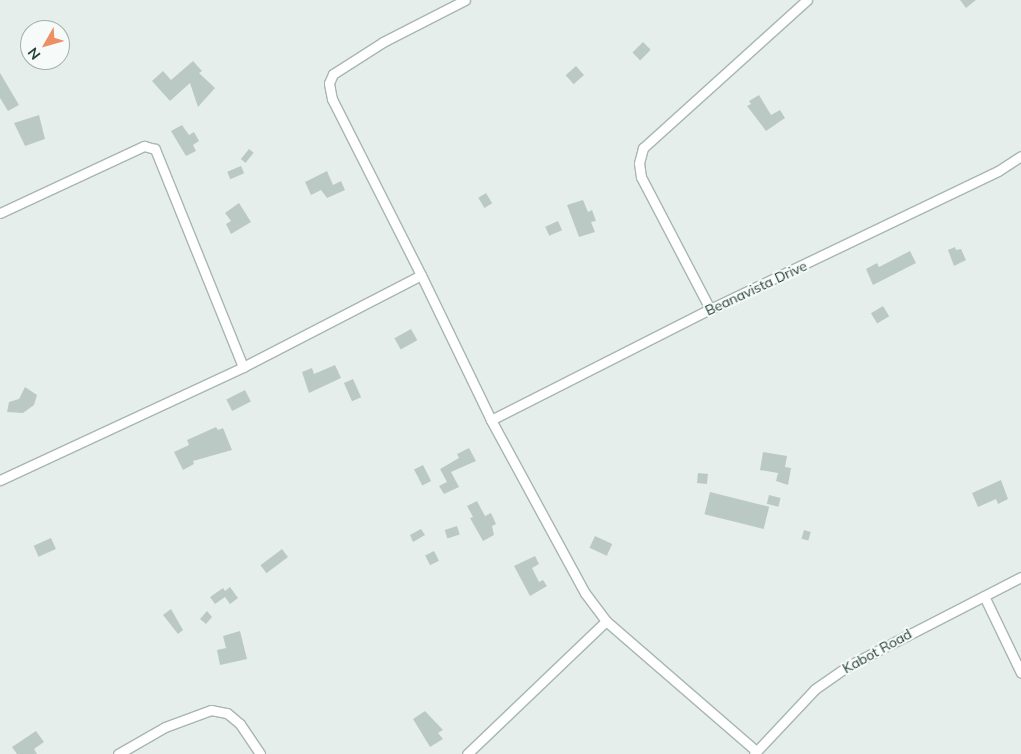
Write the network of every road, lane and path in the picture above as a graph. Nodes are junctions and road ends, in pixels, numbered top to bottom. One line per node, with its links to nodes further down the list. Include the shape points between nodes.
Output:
1 (465, 0): 5 (street, via 383,42 333,74 329,82 332,99)
2 (807, 0): 6 (street, via 643,148 639,163 641,177)
3 (1021, 156): 6 (street, Beanavista Drive, via 998,171)
4 (0, 214): 7 (street, via 144,146 155,149)
5 (421, 275): 7 (street); 8 (street)
6 (710, 309): 8 (street, Beanavista Drive)
7 (243, 367): 9 (street)
8 (491, 420): 12 (street, via 585,593)
9 (0, 480)
10 (1021, 577): 11 (street, Kabot Road)
11 (984, 596): 13 (street); 14 (street, Kabot Road, via 848,666 815,689)
12 (606, 621): 14 (street); 17 (street)
13 (1021, 673)
14 (755, 752)
15 (118, 754): 16 (street, via 165,727 211,710 227,713 240,724)
16 (260, 754)
17 (468, 754)

